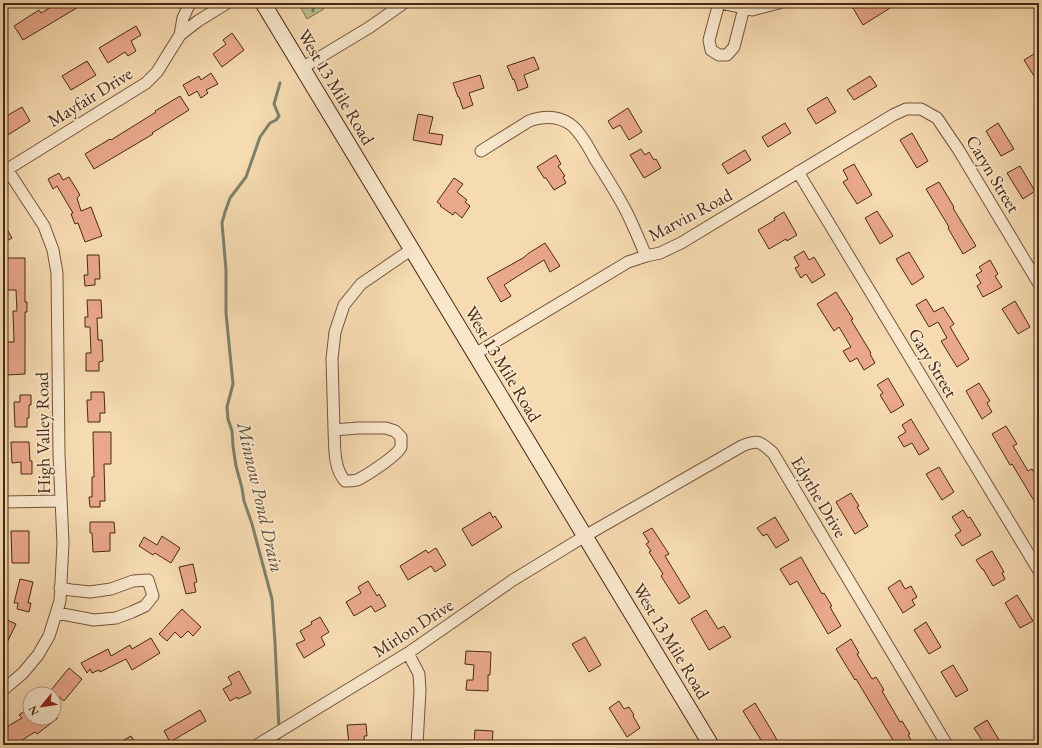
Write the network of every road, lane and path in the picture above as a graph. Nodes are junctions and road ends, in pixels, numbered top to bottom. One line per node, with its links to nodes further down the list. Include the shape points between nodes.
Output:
1 (190, 3): 8 (street, Mayfair Drive, via 183,18)
2 (228, 3): 8 (street, Mayfair Drive)
3 (263, 3): 9 (street, West 13 Mile Road)
4 (404, 3): 9 (street)
5 (720, 3): 7 (street); 7 (street, via 709,40 711,50 718,55 727,54 734,47)
6 (779, 3): 7 (street, via 752,10)
7 (744, 8)
8 (180, 35): 12 (street, Mayfair Drive, via 157,72 146,83)
9 (302, 68): 14 (street, West 13 Mile Road)
10 (921, 109): 13 (street, Marvin Road, via 906,109 894,115); 16 (street, Caryn Street, via 937,118 948,134)
11 (481, 151): 15 (street, via 521,125 538,118 551,118 570,124 625,208)
12 (5, 170): 19 (street, High Valley Road, via 44,226 53,250 57,274)
13 (798, 172): 15 (street, Marvin Road, via 681,243 660,253); 22 (street, Gary Street)
14 (412, 249): 17 (street, West 13 Mile Road); 18 (street, via 361,284 344,305 335,332 332,358)
15 (646, 256): 17 (street, Marvin Road, via 628,262)
16 (1039, 284)
17 (475, 354): 21 (street, West 13 Mile Road)
18 (334, 430): 18 (street, via 337,468 345,481 359,479 381,466 400,448 401,437 395,431 386,428)
19 (61, 501): 20 (street); 23 (street, High Valley Road, via 63,543)
20 (3, 502)
21 (585, 536): 25 (street, Mirlon Drive, via 513,580); 29 (street, West 13 Mile Road); 30 (street, Edythe Drive, via 742,446 753,442 762,443 773,453)
22 (1039, 572)
23 (60, 588): 24 (street, High Valley Road); 24 (street, via 90,592 111,589 133,581 148,580 153,596 145,606 116,618 94,620)
24 (57, 613): 26 (street, High Valley Road, via 49,636 38,655 23,673)
25 (408, 653): 27 (street, Mirlon Drive); 28 (street, via 419,674)
26 (3, 690)
27 (257, 745)
28 (417, 745)
29 (711, 745)
30 (947, 745)

